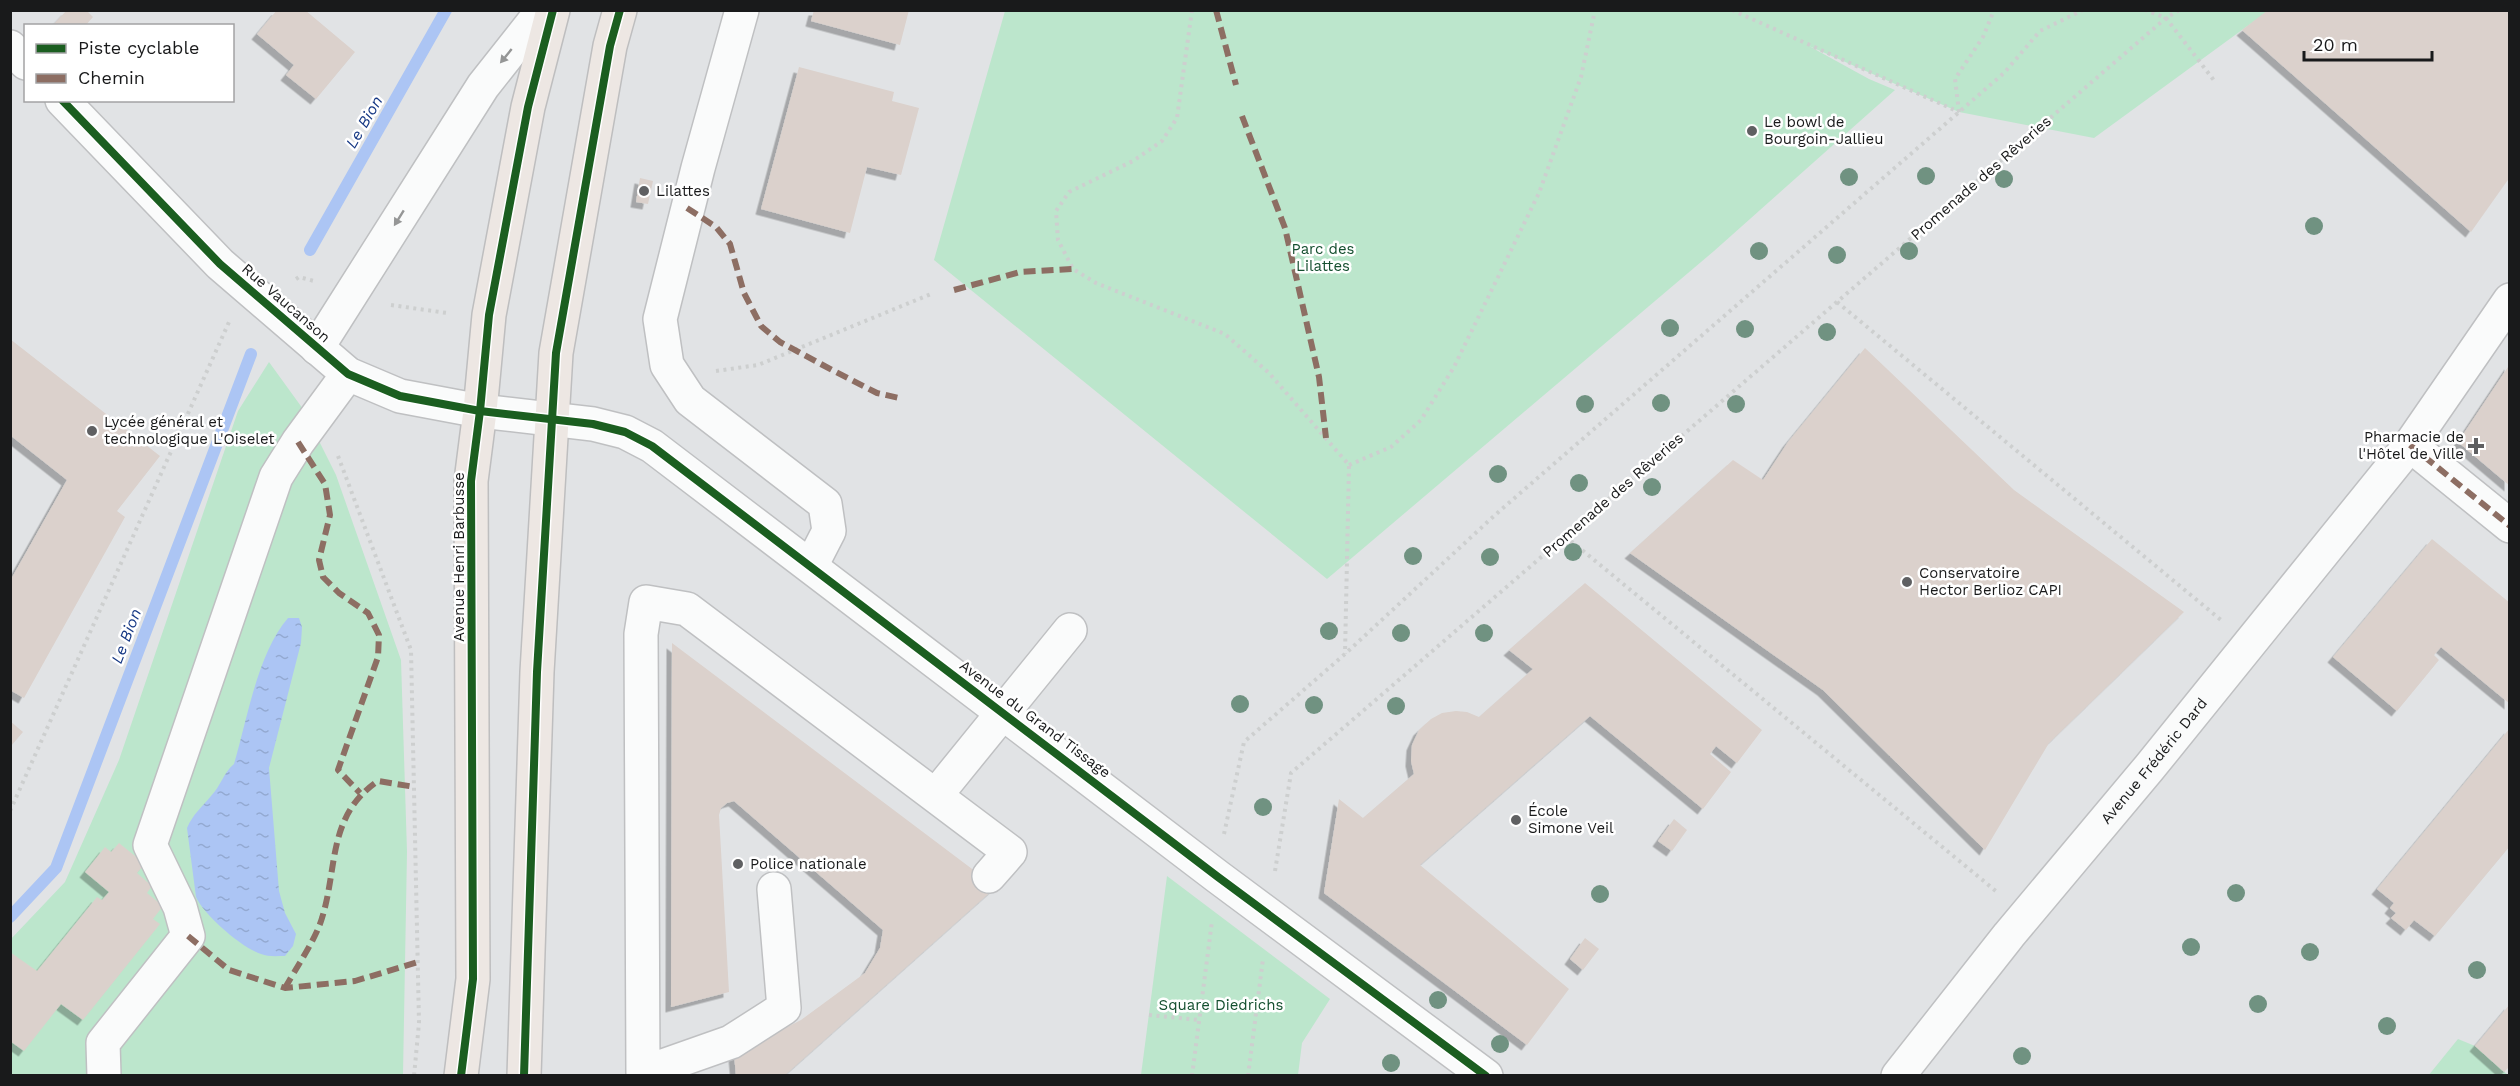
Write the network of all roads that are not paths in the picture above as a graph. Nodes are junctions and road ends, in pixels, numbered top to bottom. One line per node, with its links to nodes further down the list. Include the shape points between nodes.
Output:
1 (543, 10): 9 (street, one-way to 9, via 483,86)
2 (553, 10): 11 (main road, Avenue Henri Barbusse, via 528,107 491,304)
3 (620, 10): 12 (main road, via 610,46 556,353)
4 (742, 10): 15 (street, via 660,319 667,365 690,400 825,504 829,531)
5 (10, 47): 6 (street)
6 (24, 61)
7 (64, 102): 9 (street, Rue Vaucanson, via 220,264)
8 (2510, 300): 13 (street, Avenue Frédéric Dard)
9 (317, 348): 10 (street, Rue Vaucanson)
10 (348, 375): 11 (street, Rue Vaucanson, via 400,396); 21 (street, via 276,477 150,845 180,907 188,936 103,1043)
11 (480, 411): 12 (street, Rue Vaucanson); 22 (main road, Avenue Henri Barbusse, via 471,481 473,979)
12 (552, 418): 15 (street, Avenue du Grand Tissage, via 625,432 652,446); 23 (main road, via 537,672)
13 (2410, 445): 14 (street); 25 (street, Avenue Frédéric Dard)
14 (2510, 526)
15 (811, 566): 17 (street, Avenue du Grand Tissage)
16 (1070, 630): 17 (street)
17 (1003, 712): 18 (street); 24 (street, Avenue du Grand Tissage)
18 (936, 795): 19 (street, via 1010,852); 20 (street, via 687,609 646,602 641,634 643,1072 731,1042 784,1008)
19 (989, 876)
20 (774, 889)
21 (104, 1076)
22 (461, 1076)
23 (524, 1076)
24 (1486, 1076)
25 (1898, 1076)

